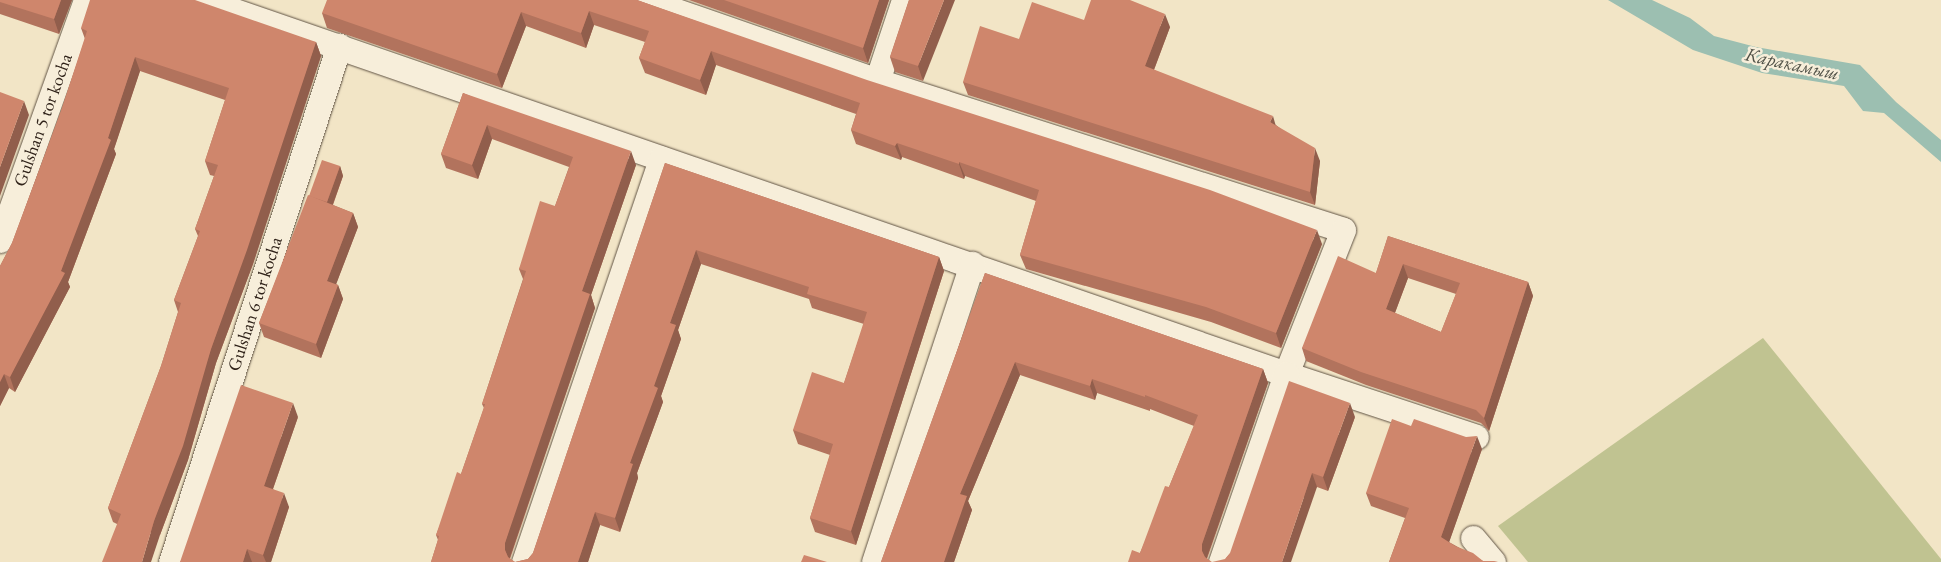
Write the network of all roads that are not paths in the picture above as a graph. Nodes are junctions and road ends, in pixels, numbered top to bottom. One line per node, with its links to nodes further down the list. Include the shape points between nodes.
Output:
1 (86, 0): 8 (street, Gulshan 5 tor kocha)
2 (203, 0): 5 (street)
3 (645, 0): 6 (street)
4 (904, 0): 6 (street)
5 (338, 46): 7 (street); 13 (street, Gulshan 6 tor kocha)
6 (877, 81): 10 (street, via 1343,230)
7 (661, 160): 9 (street); 14 (street)
8 (0, 240)
9 (972, 264): 10 (street); 15 (street)
10 (1286, 374): 11 (street); 16 (street)
11 (1476, 437)
12 (1473, 538): 17 (street)
13 (170, 562)
14 (524, 562)
15 (874, 562)
16 (1222, 562)
17 (1493, 562)

